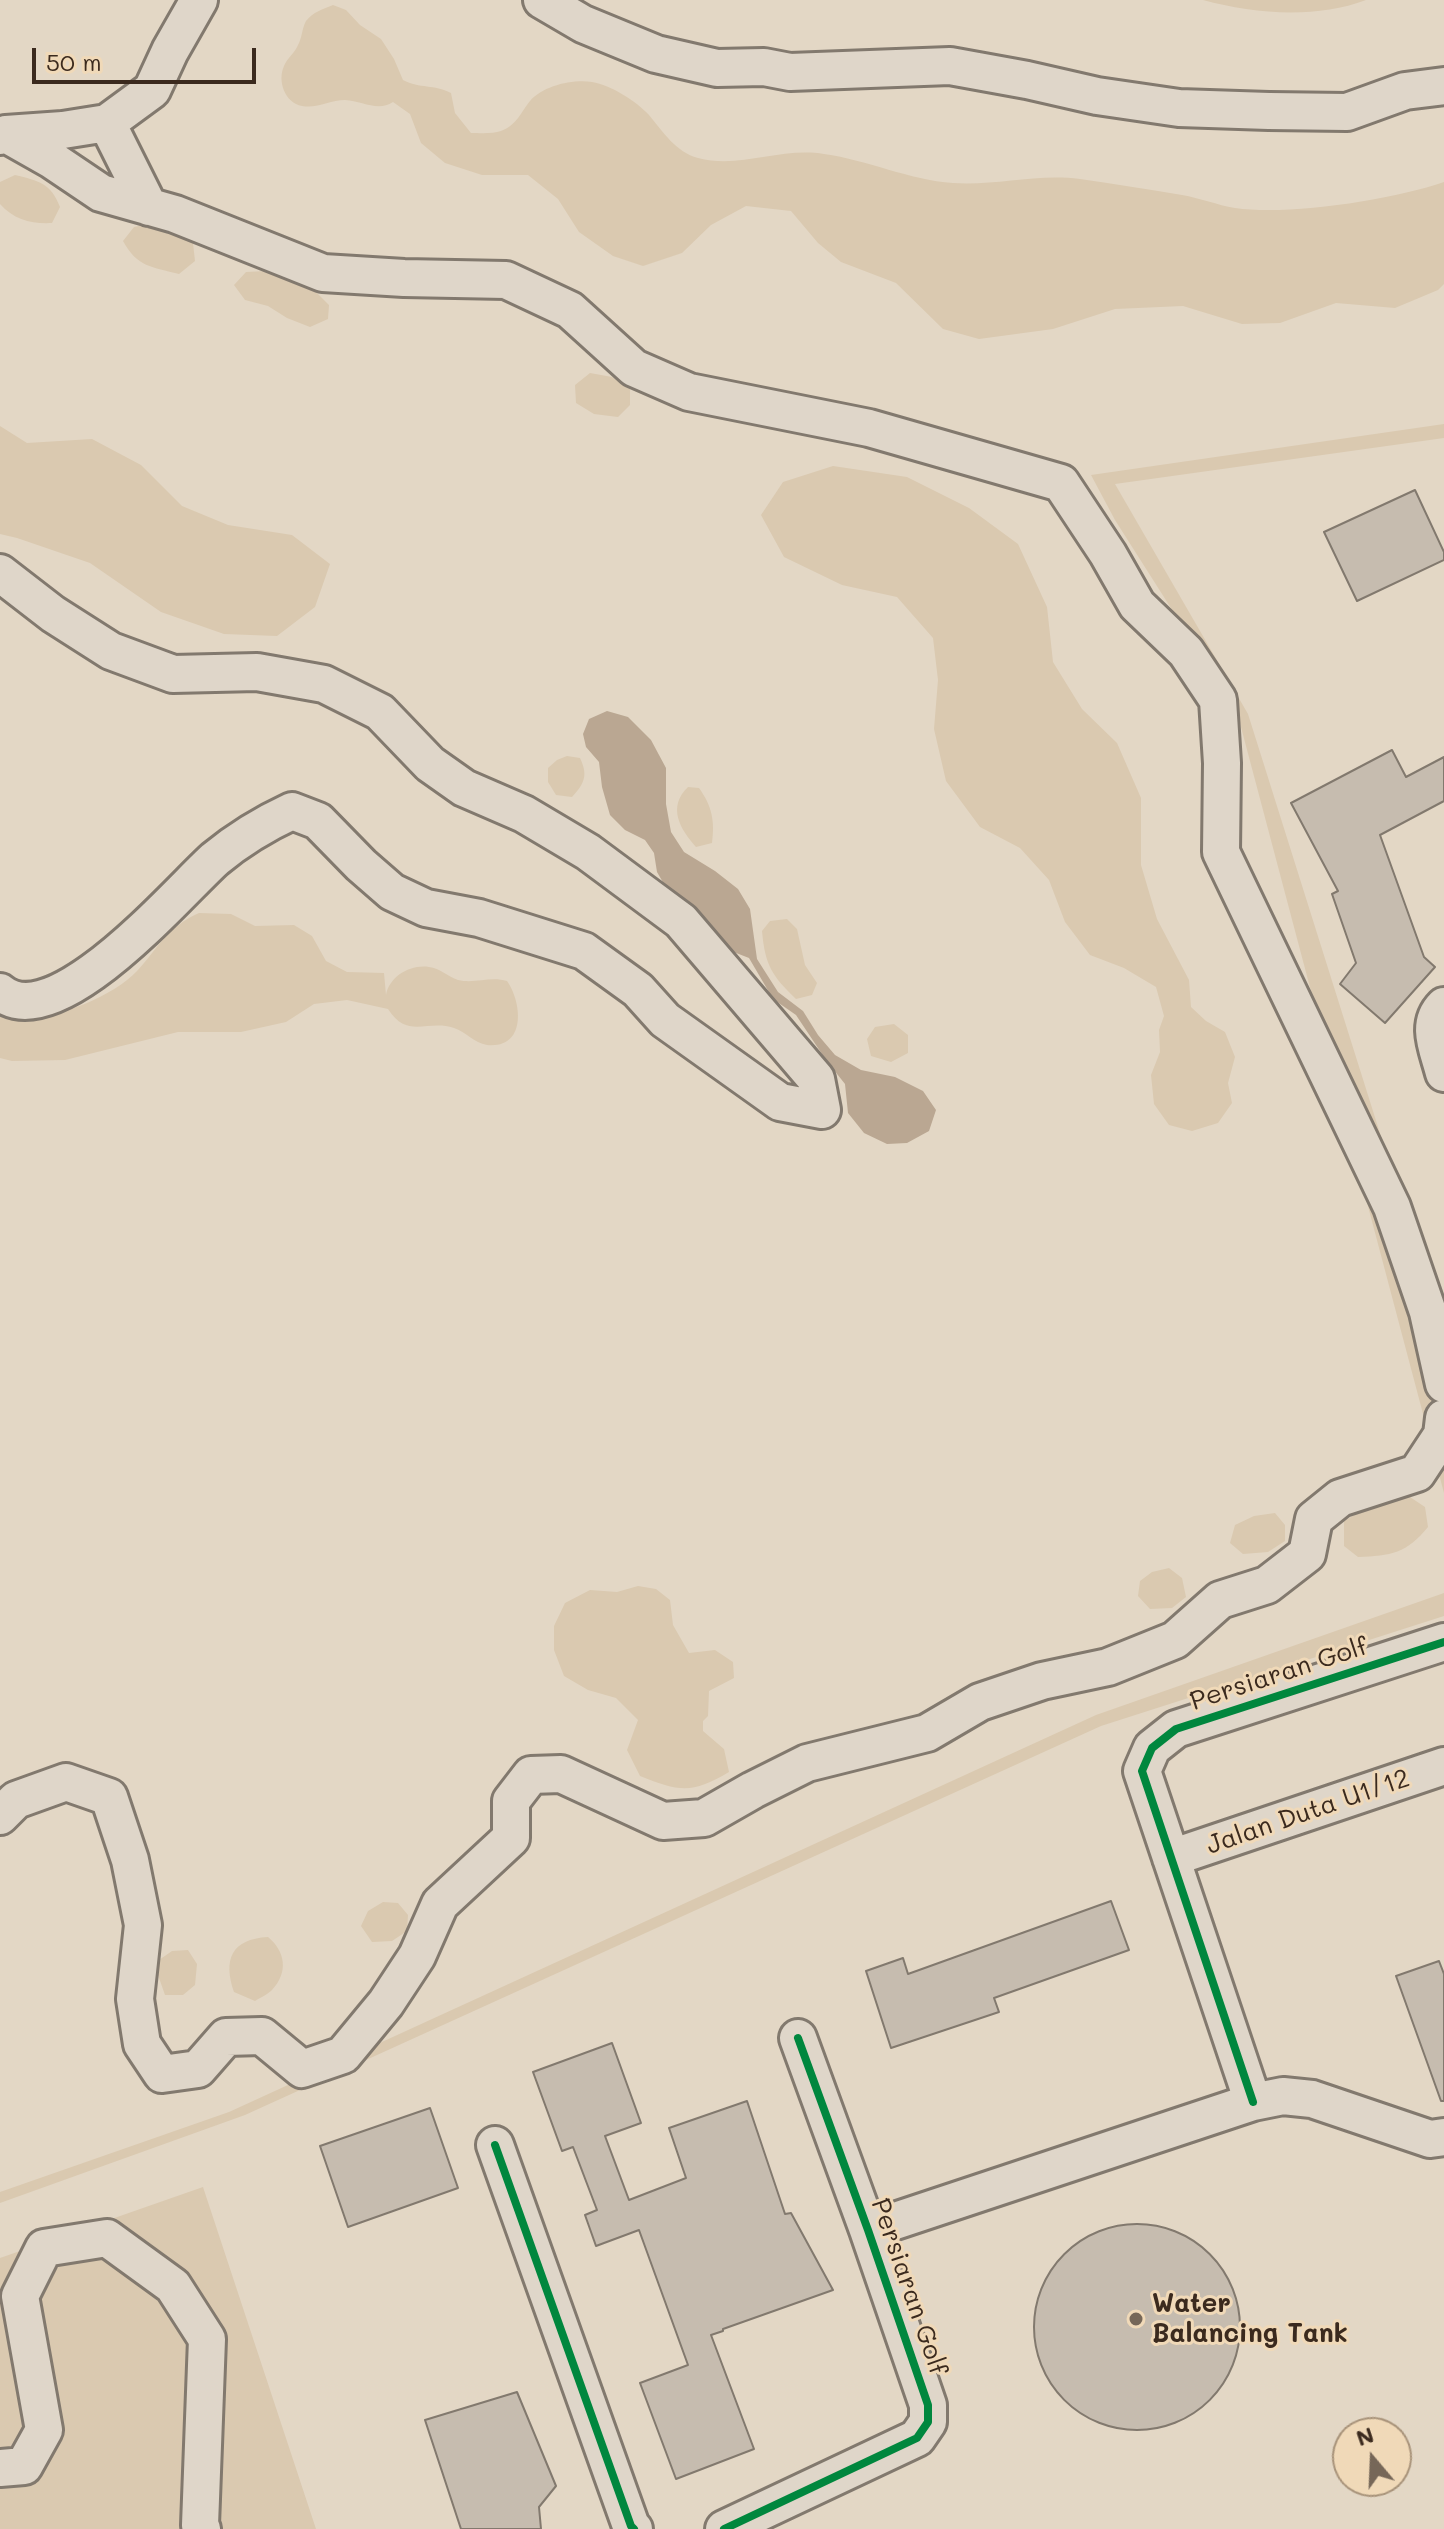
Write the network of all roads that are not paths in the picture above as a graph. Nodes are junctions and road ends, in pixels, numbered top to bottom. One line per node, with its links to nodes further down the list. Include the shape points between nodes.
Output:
1 (199, 0): 4 (street, via 152,90)
2 (542, 0): 3 (street, via 583,24 656,54 717,68 790,72 950,66 1179,108 1285,111 1347,112 1405,91)
3 (1444, 86)
4 (107, 123): 5 (street); 6 (street)
5 (3, 135): 6 (street, via 101,193)
6 (149, 207): 11 (street, via 323,273 506,280 570,310 634,368 689,392 869,428 1061,483 1137,605 1186,652 1218,700 1221,852 1392,1207 1428,1312)
7 (0, 573): 8 (street, via 111,651 173,674 257,672 324,684 380,712 430,764 464,788 524,814 588,852 681,921 816,1079 822,1110 780,1102 665,1020 638,990 584,951 479,918 426,908 392,892 318,821 292,811 255,829 215,859 142,932 64,991 32,1001)
8 (0, 992)
9 (1444, 1006): 10 (street, via 1433,1028)
10 (1444, 1073)
11 (1444, 1384)
12 (1444, 1418): 15 (street, via 1442,1435 1417,1473 1340,1498 1314,1519 1307,1554 1267,1585 1220,1600 1175,1640 1108,1667 980,1702 927,1733 807,1763 704,1818 663,1821 561,1774 531,1775 511,1801 511,1838 440,1904 417,1956 386,2003 343,2055 302,2069 262,2036 226,2037 198,2069 162,2074 142,2044 135,1999 143,1925 130,1860 109,1797 66,1782 16,1800)
13 (1444, 1642): 16 (street, Persiaran Golf, via 1176,1729 1152,1748 1142,1771)
14 (1444, 1766): 16 (street, Jalan Duta U1/12)
15 (0, 1816)
16 (1171, 1858): 18 (street, Persiaran Golf)
17 (798, 2038): 21 (street, Persiaran Golf)
18 (1253, 2102): 19 (street, Persiaran Golf, via 1283,2096 1312,2099 1430,2139); 21 (street, Persiaran Golf)
19 (1444, 2137)
20 (495, 2145): 24 (street)
21 (868, 2230): 25 (street, Persiaran Golf, via 928,2405 928,2422 917,2438)
22 (0, 2468): 23 (street, via 24,2466 44,2430 20,2296 44,2248 107,2238 173,2286 207,2339)
23 (202, 2529)
24 (634, 2529)
25 (724, 2529)

